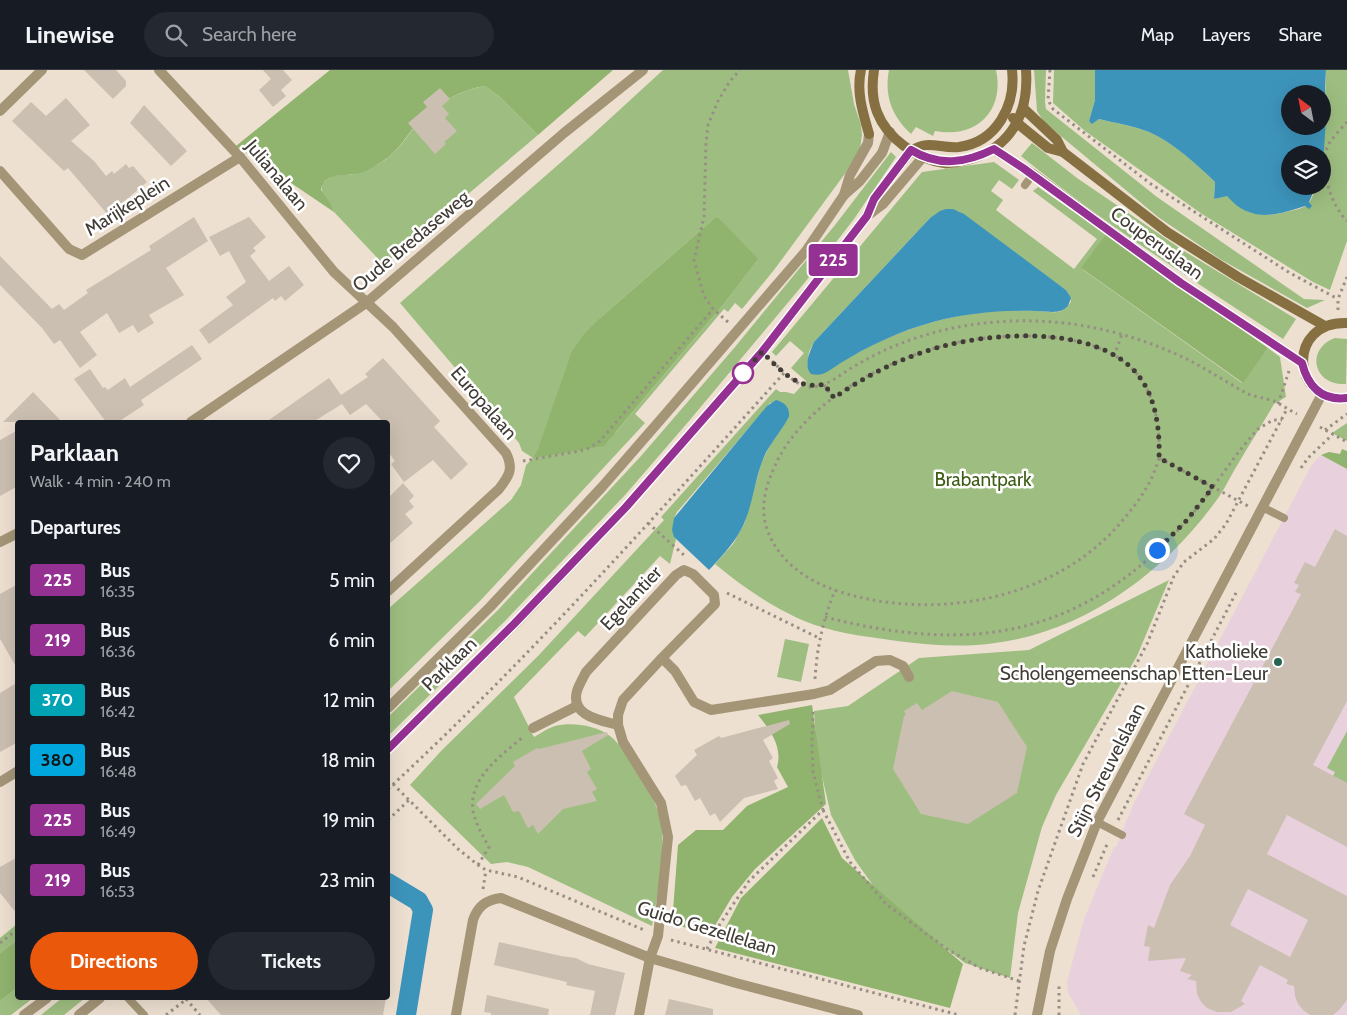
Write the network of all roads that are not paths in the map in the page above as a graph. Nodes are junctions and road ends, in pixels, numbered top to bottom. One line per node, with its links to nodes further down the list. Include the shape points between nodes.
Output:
1 (42, 70): 10 (street)
2 (159, 70): 17 (street, Julianalaan)
3 (643, 70): 24 (street, Oude Bredaseweg, via 564,133)
4 (861, 70): 13 (main road, via 860,99)
5 (874, 70): 12 (main road, via 876,110)
6 (1012, 70): 9 (main road, via 1013,88)
7 (1026, 70): 8 (main road, via 1027,95)
8 (1023, 108): 11 (main road); 16 (main road, Couperuslaan, via 1056,140)
9 (1007, 110): 11 (main road, Couperuslaan); 15 (main road, via 997,126 972,143 957,147 926,144)
10 (0, 111)
11 (1017, 123): 14 (main road); 16 (main road, Couperuslaan, via 1048,148)
12 (890, 132): 15 (main road); 22 (street, Parklaan, via 882,153)
13 (869, 134): 22 (street, Parklaan)
14 (994, 149): 18 (main road, via 956,162 945,163); 20 (main road, Couperuslaan)
15 (911, 150): 18 (main road); 23 (street, Parklaan, via 874,199)
16 (1063, 152): 26 (main road, Couperuslaan, via 1167,232)
17 (240, 157): 19 (street, Marijkeplein, via 82,255 70,249); 24 (street, Julianalaan, via 334,272)
18 (923, 157): 23 (street, Parklaan, via 882,204)
19 (0, 171)
20 (1033, 174): 21 (lane); 27 (main road, Couperuslaan, via 1181,283)
21 (1025, 185)
22 (844, 195): 38 (street, Parklaan, via 806,251 582,508 490,607)
23 (867, 216): 42 (street, Parklaan, via 762,352 626,507)
24 (366, 303): 30 (street, Oude Bredaseweg); 35 (street, Europalaan, via 394,327 506,453 511,464 508,477 499,489)
25 (1347, 323): 26 (main road)
26 (1325, 326): 27 (main road, via 1308,341)
27 (1302, 363): 28 (main road, via 1312,386)
28 (1322, 394): 29 (main road); 31 (street, Stijn Streuvelslaan)
29 (1347, 398)
30 (194, 420)
31 (1262, 507): 32 (lane); 45 (street, Stijn Streuvelslaan)
32 (1284, 518)
33 (15, 534): 34 (street)
34 (0, 542)
35 (390, 589)
36 (662, 658): 37 (street, via 675,671 694,702 711,710 830,690 876,661 890,660 903,666); 39 (street, Egelantier, via 715,604 714,595 693,574 684,570 586,672 576,692); 40 (street, Egelantier, via 623,700)
37 (910, 677)
38 (390, 706)
39 (577, 706): 40 (street, via 585,715); 41 (street)
40 (618, 725): 47 (street, via 622,742 661,803 668,837 658,936)
41 (533, 728)
42 (390, 747)
43 (15, 773): 44 (street)
44 (0, 782)
45 (1097, 822): 46 (lane); 57 (street, Stijn Streuvelslaan, via 1050,951)
46 (1122, 835)
47 (650, 958): 54 (street, via 501,898 483,898 472,920); 55 (street); 56 (street)
48 (44, 1000): 51 (street)
49 (98, 1000): 52 (street)
50 (130, 1000): 53 (lane)
51 (24, 1015)
52 (79, 1015)
53 (144, 1015)
54 (456, 1015)
55 (639, 1015)
56 (858, 1015)
57 (1037, 1015)

